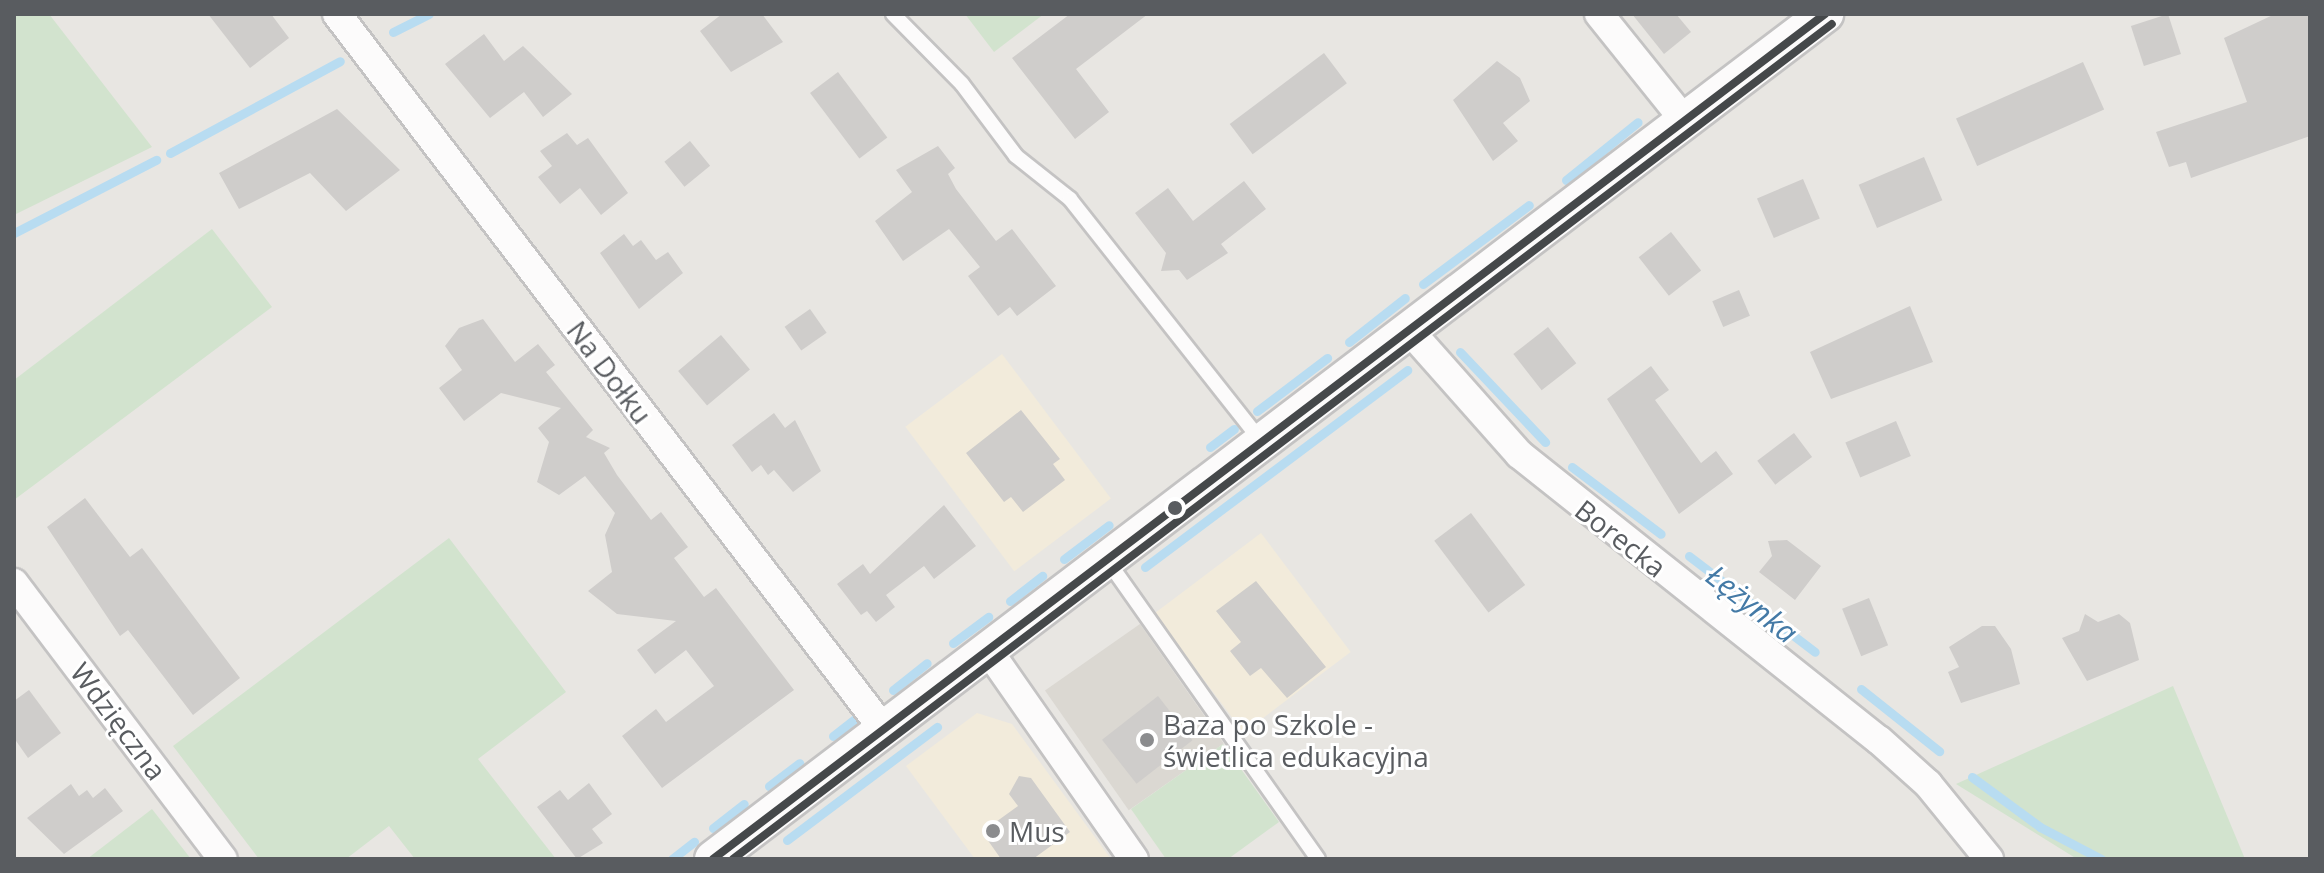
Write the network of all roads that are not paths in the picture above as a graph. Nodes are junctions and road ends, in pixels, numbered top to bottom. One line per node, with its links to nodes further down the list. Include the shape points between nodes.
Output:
1 (337, 14): 11 (street, Na Dołku)
2 (893, 14): 7 (lane, via 962,84 1016,156 1070,199)
3 (1599, 14): 5 (street)
4 (1825, 14): 5 (street)
5 (1685, 121): 6 (street)
6 (1409, 330): 7 (street); 16 (street, Borecka, via 1519,454 1879,740 1928,784)
7 (1262, 442): 8 (street)
8 (1107, 560): 10 (street); 15 (lane)
9 (14, 583): 12 (street, Wdzięczna)
10 (988, 650): 11 (street); 14 (street)
11 (884, 730): 13 (street)
12 (223, 859)
13 (713, 859)
14 (1134, 859)
15 (1318, 859)
16 (1989, 859)

